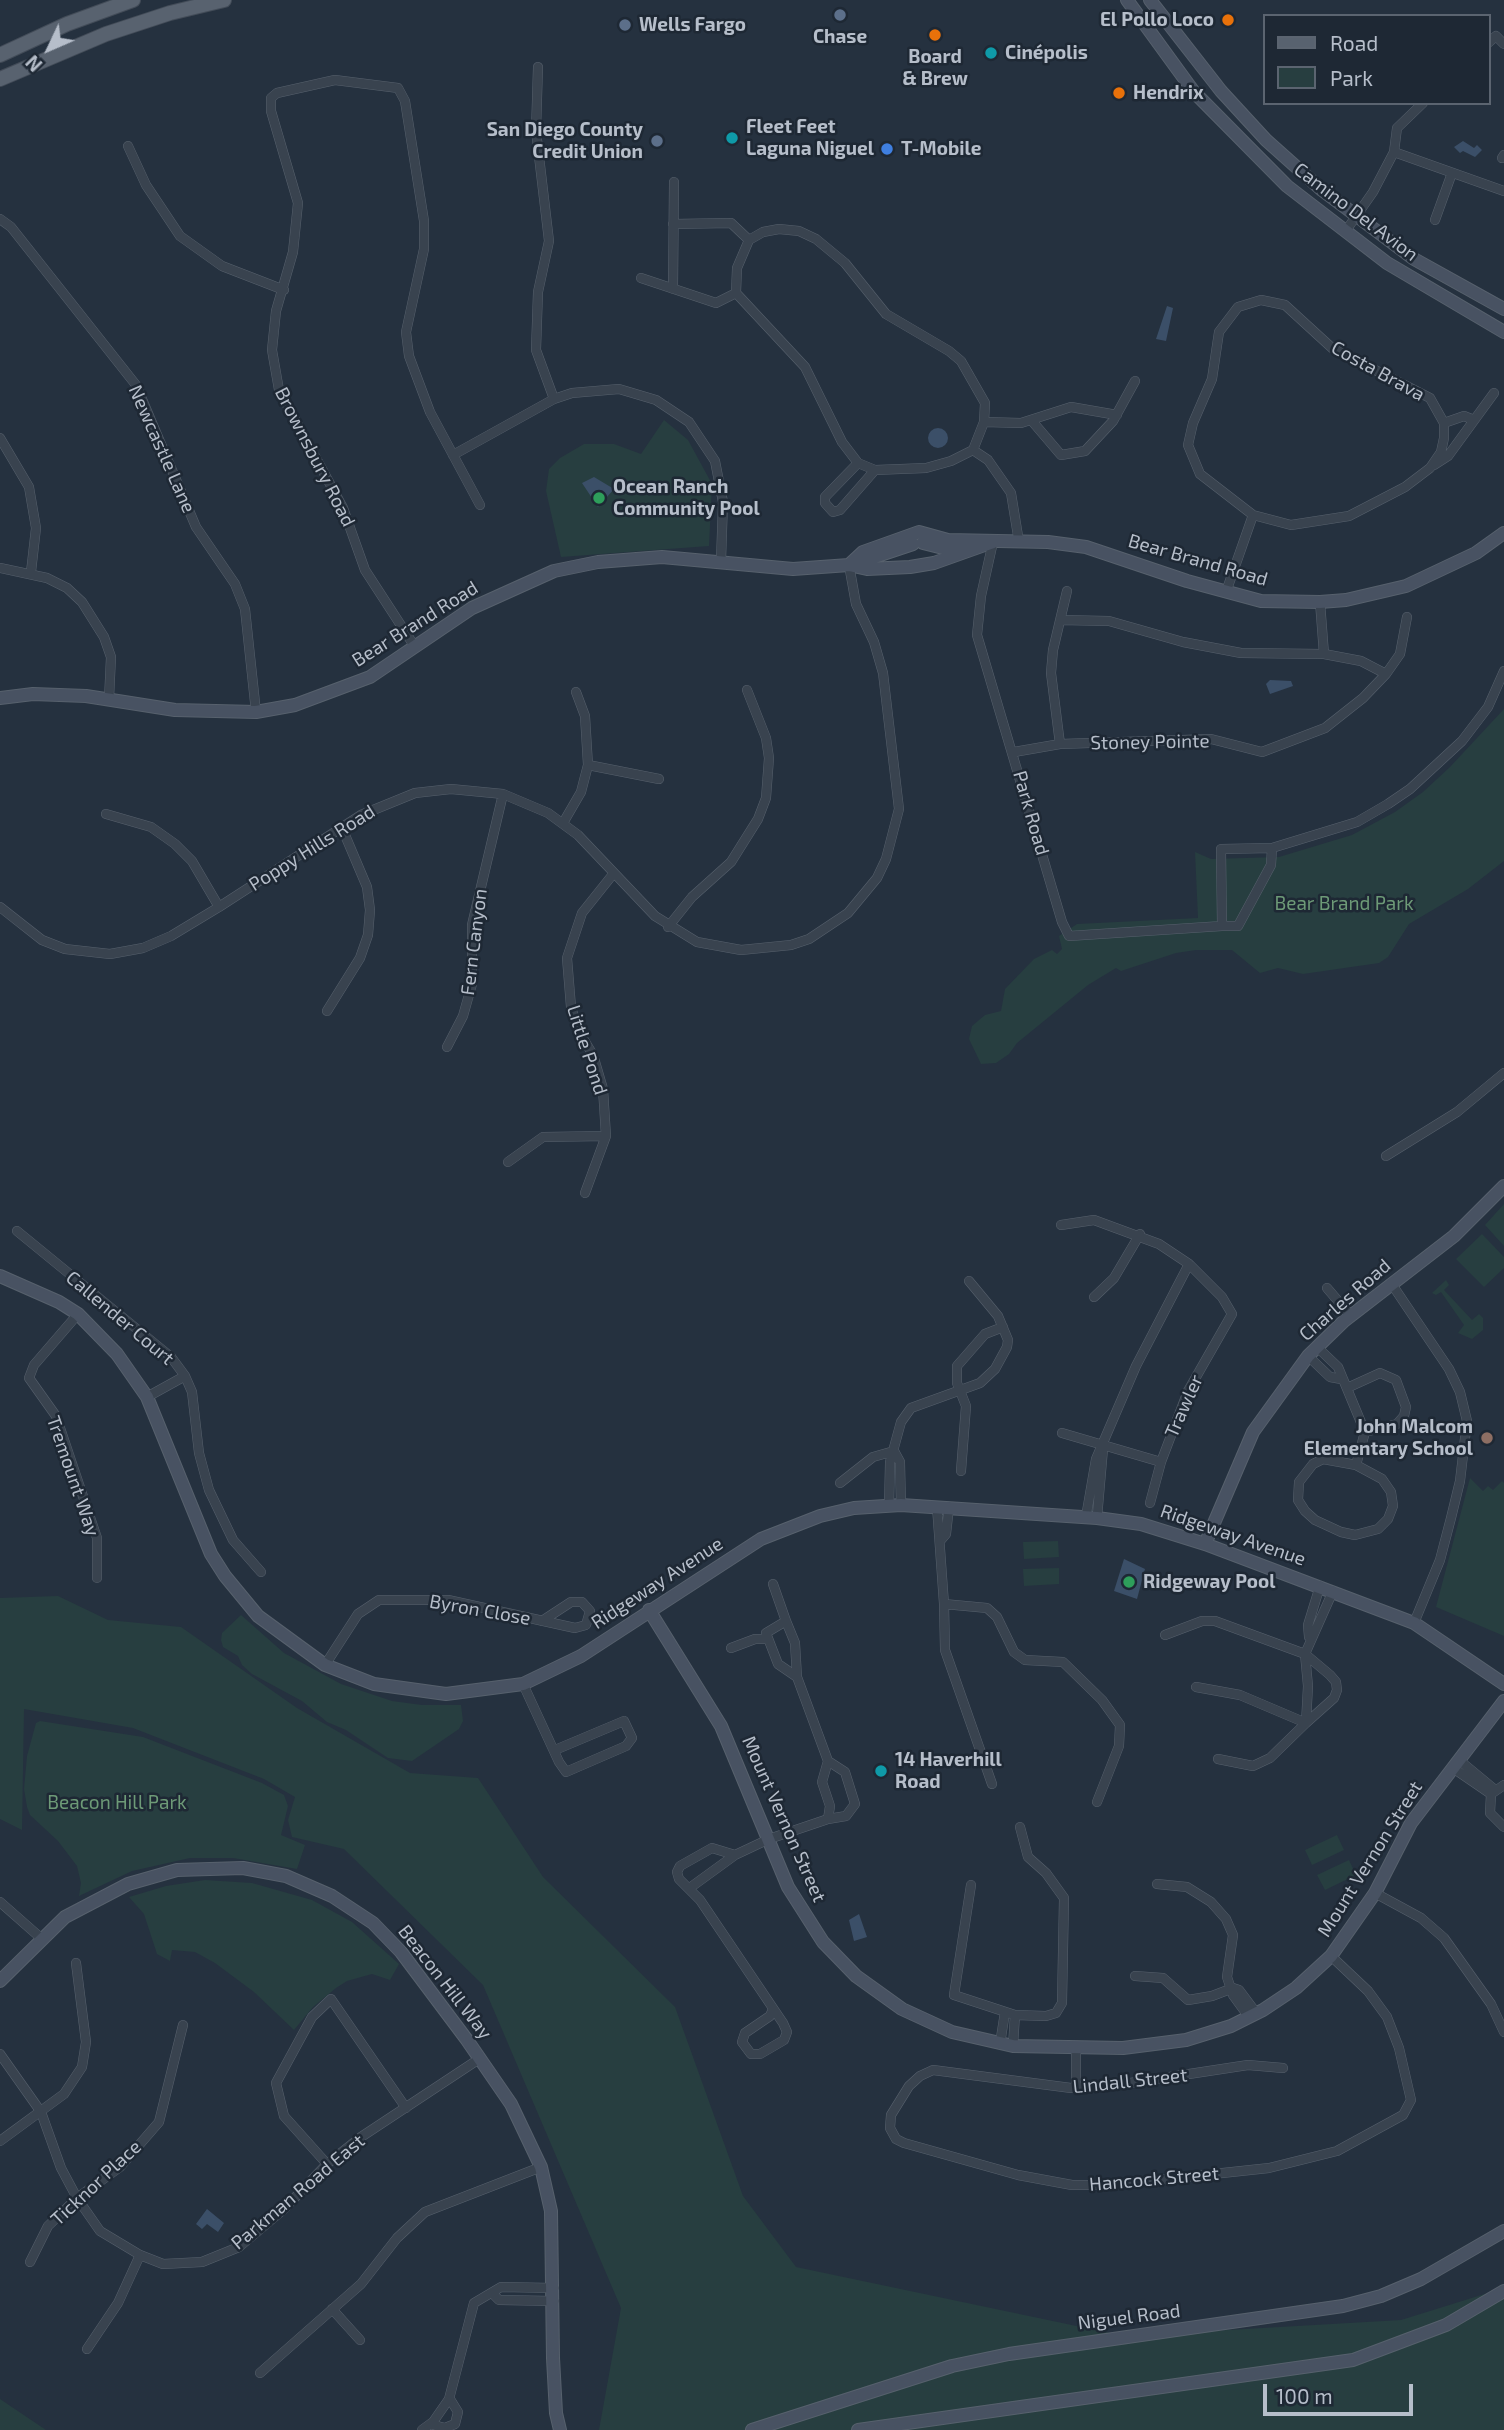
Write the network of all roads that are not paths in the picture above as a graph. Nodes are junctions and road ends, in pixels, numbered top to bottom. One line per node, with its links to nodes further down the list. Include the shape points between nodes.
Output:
1 (133, 0): 7 (main road)
2 (223, 0): 9 (main road, via 106,34)
3 (1127, 0): 20 (street, Camino Del Avion, via 1194,92 1287,186)
4 (1150, 0): 16 (street, Camino Del Avion, via 1208,77 1266,140)
5 (1492, 40): 6 (street)
6 (1504, 44)
7 (0, 55)
8 (538, 66): 30 (street, via 536,131 549,241 538,292 536,350)
9 (0, 79)
10 (1421, 105): 12 (street, via 1397,128)
11 (128, 146): 24 (street, via 146,185 180,236 222,266)
12 (1394, 152): 13 (street); 16 (street)
13 (1452, 173): 15 (street); 18 (street)
14 (674, 182): 19 (street)
15 (1504, 191)
16 (1357, 216): 20 (street); 26 (street, Camino Del Avion, via 1414,259)
17 (0, 219): 67 (street, Newcastle Lane, via 136,385 196,527 245,609)
18 (1435, 220)
19 (673, 224): 21 (street, via 731,223); 23 (street)
20 (1345, 232): 27 (street, Camino Del Avion, via 1432,292)
21 (749, 240): 25 (street, via 737,268); 34 (street, via 779,229 816,239 845,263 886,314 961,361 985,403)
22 (642, 278): 23 (street)
23 (673, 289): 25 (street, via 716,303)
24 (284, 290): 38 (street, Brownsbury Road, via 298,203 271,97 335,80 398,88 405,101 424,220 424,249 406,332 409,356 430,412); 59 (street, Brownsbury Road, via 276,311 272,350 279,390 343,508 365,570)
25 (736, 293): 39 (street, via 805,367 842,442)
26 (1504, 309)
27 (1504, 332)
28 (1135, 381): 31 (street)
29 (1494, 393): 32 (street, Costa Brava)
30 (554, 399): 38 (street); 49 (street, via 593,389 619,389 656,400 689,422 711,452 721,480)
31 (1117, 415): 33 (street, via 1071,407); 33 (street, via 1089,449 1061,455)
32 (1474, 420): 35 (street, via 1464,416); 40 (street, Costa Brava, via 1448,456)
33 (1032, 421): 34 (street)
34 (984, 422): 37 (street)
35 (1444, 423): 40 (street, via 1441,452); 43 (street, Costa Brava, via 1430,398 1332,348 1285,305 1261,300 1238,307 1219,332 1212,379 1188,445 1200,474)
36 (0, 438): 53 (street, via 29,487 36,527)
37 (973, 450): 41 (street, via 926,468); 47 (street, via 988,460 1011,493)
38 (453, 455): 42 (street)
39 (859, 463): 41 (street); 41 (street, via 825,497 833,512 841,510)
40 (1430, 468): 43 (street, Costa Brava, via 1405,487 1349,516 1291,525)
41 (875, 470)
42 (480, 505)
43 (1253, 515): 55 (street)
44 (1504, 533): 56 (street, Bear Brand Road, via 1406,586)
45 (972, 542): 46 (street, Bear Brand Road); 48 (street, via 947,549); 48 (street, Bear Brand Road, via 919,532)
46 (993, 542): 47 (street, Bear Brand Road); 51 (street, Bear Brand Road, via 934,564); 69 (street, Park Road, via 977,635)
47 (1018, 542): 55 (street, Bear Brand Road, via 1086,547)
48 (911, 543): 50 (street, Bear Brand Road, via 863,552); 51 (street)
49 (721, 561): 50 (street, Bear Brand Road, via 793,569); 59 (street, Bear Brand Road, via 633,559 554,571 472,608)
50 (849, 565): 51 (street, Bear Brand Road, via 867,569); 81 (street, Poppy Hills Road, via 860,616 880,658 893,740 899,809 882,868 856,905 836,923 791,945 726,949 697,942)
51 (910, 566)
52 (0, 568): 53 (street)
53 (32, 572): 66 (street, via 67,589 94,620 111,657)
54 (1068, 591): 58 (street)
55 (1226, 592): 56 (street, Bear Brand Road, via 1261,601)
56 (1320, 602): 60 (street)
57 (1407, 617): 62 (street, Stoney Pointe, via 1400,654)
58 (1060, 620): 60 (street, via 1109,621 1241,653); 68 (street, via 1051,673)
59 (415, 647): 67 (street, Bear Brand Road, via 348,687)
60 (1324, 654): 62 (street, via 1361,661)
61 (1504, 671): 76 (street, via 1488,707 1439,764 1388,804 1357,822)
62 (1386, 674): 68 (street, Stoney Pointe, via 1325,728 1262,752 1211,739)
63 (747, 690): 81 (street, via 766,738 766,798 731,862 692,897)
64 (576, 692): 70 (street, via 585,716)
65 (0, 698): 66 (street, Bear Brand Road, via 33,694)
66 (108, 699): 67 (street, Bear Brand Road, via 175,710)
67 (256, 712)
68 (1060, 744): 69 (street, Stoney Pointe)
69 (1014, 752): 80 (street, Park Road, via 1069,936)
70 (588, 765): 71 (street); 74 (street, via 581,792)
71 (659, 779)
72 (503, 794): 74 (street, Poppy Hills Road); 75 (street, Poppy Hills Road, via 451,789 415,793 379,806); 83 (street, Fern Canyon, via 472,925 472,984)
73 (106, 814): 79 (street, via 151,827 175,844 192,861)
74 (563, 822): 77 (street, Poppy Hills Road)
75 (342, 828): 79 (street, Poppy Hills Road); 82 (street, via 367,887 370,910 360,958)
76 (1272, 848): 80 (street, Park Road, via 1271,865 1238,926); 80 (street, via 1221,849)
77 (614, 873): 81 (street, Poppy Hills Road); 85 (street, Little Pond, via 582,913 567,958 571,1007 603,1089)
78 (0, 907): 79 (street, Poppy Hills Road, via 42,940 65,949 110,954 157,943)
79 (219, 908)
80 (1222, 926)
81 (668, 927)
82 (327, 1011)
83 (447, 1047)
84 (1504, 1073): 86 (street, via 1457,1112)
85 (606, 1136): 87 (street, via 543,1137); 89 (street, Little Pond)
86 (1386, 1156)
87 (508, 1162)
88 (1504, 1186): 97 (street, Charles Road)
89 (585, 1193)
90 (1061, 1225): 92 (street, via 1094,1220)
91 (17, 1231): 103 (street, Callender Court, via 171,1357)
92 (1140, 1234): 93 (street); 98 (street, via 1114,1278)
93 (1189, 1264): 109 (street, via 1136,1366); 111 (street, Trawler, via 1222,1297 1232,1314 1188,1391)
94 (0, 1276): 99 (street, Ridgeway Avenue)
95 (969, 1281): 101 (street)
96 (1330, 1287): 100 (street)
97 (1395, 1289): 100 (street, Charles Road); 129 (street, via 1449,1369 1467,1421 1460,1481 1440,1560)
98 (1094, 1297)
99 (78, 1314): 106 (street, Ridgeway Avenue, via 117,1354); 121 (street, Tremount Way, via 34,1365 29,1378 56,1416 97,1538)
100 (1352, 1314): 102 (street, Charles Road)
101 (1003, 1327): 105 (street, via 985,1334 960,1360 956,1378); 105 (street, via 1007,1347 1000,1362 985,1379)
102 (1312, 1351): 104 (street, via 1330,1377 1341,1379); 119 (street, Charles Road, via 1253,1432)
103 (184, 1376): 106 (street); 120 (street, Callender Court, via 192,1392 199,1453 209,1490 233,1540)
104 (1347, 1388): 107 (street); 107 (street, via 1380,1373 1396,1380 1406,1407 1404,1416 1397,1423)
105 (960, 1390): 110 (street, via 911,1408 896,1431); 113 (street, via 966,1417)
106 (147, 1397): 135 (street, Ridgeway Avenue, via 203,1537 225,1576 258,1616)
107 (1365, 1432): 112 (street)
108 (1062, 1433): 109 (street)
109 (1103, 1447): 111 (street); 118 (street)
110 (894, 1451): 114 (street, via 873,1457); 116 (street, via 900,1462)
111 (1161, 1462): 115 (street, Trawler)
112 (1356, 1465): 112 (street, via 1382,1479 1393,1506 1378,1530 1355,1535 1315,1520 1298,1500 1297,1491 1306,1471 1323,1459)
113 (961, 1471)
114 (840, 1483)
115 (1150, 1503)
116 (895, 1505): 117 (street, Ridgeway Avenue); 126 (street, Ridgeway Avenue, via 854,1508 788,1527)
117 (943, 1507): 118 (street, Ridgeway Avenue); 125 (street)
118 (1091, 1517): 119 (street, Ridgeway Avenue, via 1141,1524)
119 (1205, 1544): 123 (street, Ridgeway Avenue)
120 (261, 1572)
121 (97, 1578)
122 (773, 1584): 128 (street)
123 (1320, 1586): 124 (street, Ridgeway Avenue); 132 (street, via 1308,1625)
124 (1333, 1591): 129 (street, Ridgeway Avenue); 132 (street)
125 (944, 1604): 146 (street, via 945,1650); 148 (street, via 986,1608 997,1616 1014,1652 1025,1660 1063,1662 1102,1700 1120,1726 1119,1746)
126 (649, 1610): 137 (street, Ridgeway Avenue, via 581,1656); 152 (street, Mount Vernon Street, via 721,1726)
127 (542, 1620): 127 (street, Byron Close, via 581,1627 590,1611 582,1602 571,1602); 135 (street, Byron Close, via 448,1600 379,1600 358,1614)
128 (786, 1621): 131 (street, via 771,1628); 136 (street, via 795,1643)
129 (1414, 1623): 138 (street, Ridgeway Avenue)
130 (1165, 1635): 134 (street, via 1215,1620)
131 (767, 1639): 133 (street); 136 (street, via 778,1664)
132 (1309, 1639): 134 (street)
133 (731, 1648)
134 (1305, 1654): 141 (street); 141 (street, via 1330,1675 1337,1690)
135 (325, 1665): 137 (street, Ridgeway Avenue, via 374,1684 423,1693)
136 (797, 1677): 144 (street)
137 (523, 1684): 142 (street)
138 (1504, 1684)
139 (1196, 1687): 141 (street, via 1240,1695)
140 (1504, 1701): 145 (street, Mount Vernon Street)
141 (1306, 1723): 143 (street, via 1270,1758 1253,1766)
142 (555, 1750): 142 (street, via 566,1772 626,1746 632,1738 624,1721)
143 (1218, 1759)
144 (828, 1760): 149 (street, via 822,1782 830,1806); 149 (street, via 845,1772 855,1804 846,1816)
145 (1456, 1764): 147 (street); 157 (street, Mount Vernon Street, via 1405,1833)
146 (992, 1784)
147 (1496, 1789): 151 (street, via 1490,1813)
148 (1097, 1802)
149 (828, 1819): 152 (street)
150 (1020, 1827): 166 (street, via 1027,1855 1064,1898 1062,2003 1056,2013 1046,2016)
151 (1504, 1827)
152 (769, 1839): 153 (street); 170 (street, Mount Vernon Street, via 805,1916 856,1976 915,2016 952,2032)
153 (735, 1855): 156 (street); 156 (street, via 712,1849 680,1866 679,1879)
154 (1157, 1884): 164 (street, via 1187,1887 1211,1902 1226,1919 1233,1935 1227,1976)
155 (971, 1885): 166 (street, via 954,1996)
156 (691, 1887): 165 (street)
157 (1375, 1894): 160 (street, Mount Vernon Street); 169 (street, via 1421,1918 1444,1938 1491,2004)
158 (0, 1902): 159 (street)
159 (42, 1939): 163 (street, Beacon Hill Way); 173 (street, Beacon Hill Way, via 65,1916 90,1901 153,1875 213,1867 286,1876 332,1896 373,1923 401,1952)
160 (1331, 1956): 167 (street, Mount Vernon Street, via 1296,1988); 178 (street, Hancock Street, via 1368,1991 1387,2017 1411,2095 1403,2115 1366,2138 1307,2161 1111,2185 1072,2185 904,2143)
161 (76, 1963): 177 (street, via 86,2042 82,2067 64,2094)
162 (1135, 1976): 164 (street, via 1163,1978 1188,2000)
163 (0, 1981)
164 (1233, 1988): 167 (street, via 1239,1990)
165 (773, 2009): 165 (street, via 786,2037 760,2054 751,2054 742,2042 745,2034)
166 (1010, 2013): 170 (street)
167 (1253, 2015): 171 (street, Mount Vernon Street, via 1217,2032 1178,2042 1130,2048)
168 (183, 2025): 182 (street, Ticknor Place, via 159,2122 120,2167)
169 (1504, 2032)
170 (1007, 2045): 171 (street, Mount Vernon Street)
171 (1076, 2047): 175 (street)
172 (0, 2054): 177 (street, Parkman Road East)
173 (480, 2059): 176 (street, Parkman Road East); 181 (street, Beacon Hill Way, via 511,2105)
174 (1283, 2068): 175 (street, Lindall Street, via 1248,2065)
175 (1076, 2088): 178 (street, Lindall Street, via 933,2070 909,2086 891,2115)
176 (406, 2108): 180 (street, Parkman Road East); 180 (street, via 331,1999 312,2017 276,2083 284,2116)
177 (41, 2112): 179 (street); 182 (street, Parkman Road East)
178 (891, 2132)
179 (0, 2141)
180 (327, 2164): 184 (street, Parkman Road East, via 239,2247 202,2262 163,2264)
181 (541, 2166): 187 (street, Beacon Hill Way, via 551,2211); 188 (street, via 425,2212 397,2238 361,2284)
182 (77, 2198): 184 (street, Parkman Road East, via 100,2231); 185 (street, Ticknor Place, via 48,2226)
183 (1504, 2231): 195 (street, Niguel Road, via 1421,2279 1356,2303 1009,2354 952,2366)
184 (140, 2255): 190 (street, via 118,2303)
185 (30, 2262)
186 (1504, 2291): 196 (street, via 1446,2325 1353,2360)
187 (554, 2294): 192 (street, via 501,2287 474,2303); 194 (street, Beacon Hill Way, via 555,2413)
188 (332, 2309): 189 (street); 191 (street)
189 (360, 2340)
190 (87, 2349)
191 (260, 2373)
192 (450, 2399): 193 (street); 193 (street, via 458,2412 456,2424)
193 (426, 2427)
194 (560, 2430)
195 (752, 2430)
196 (858, 2430)

